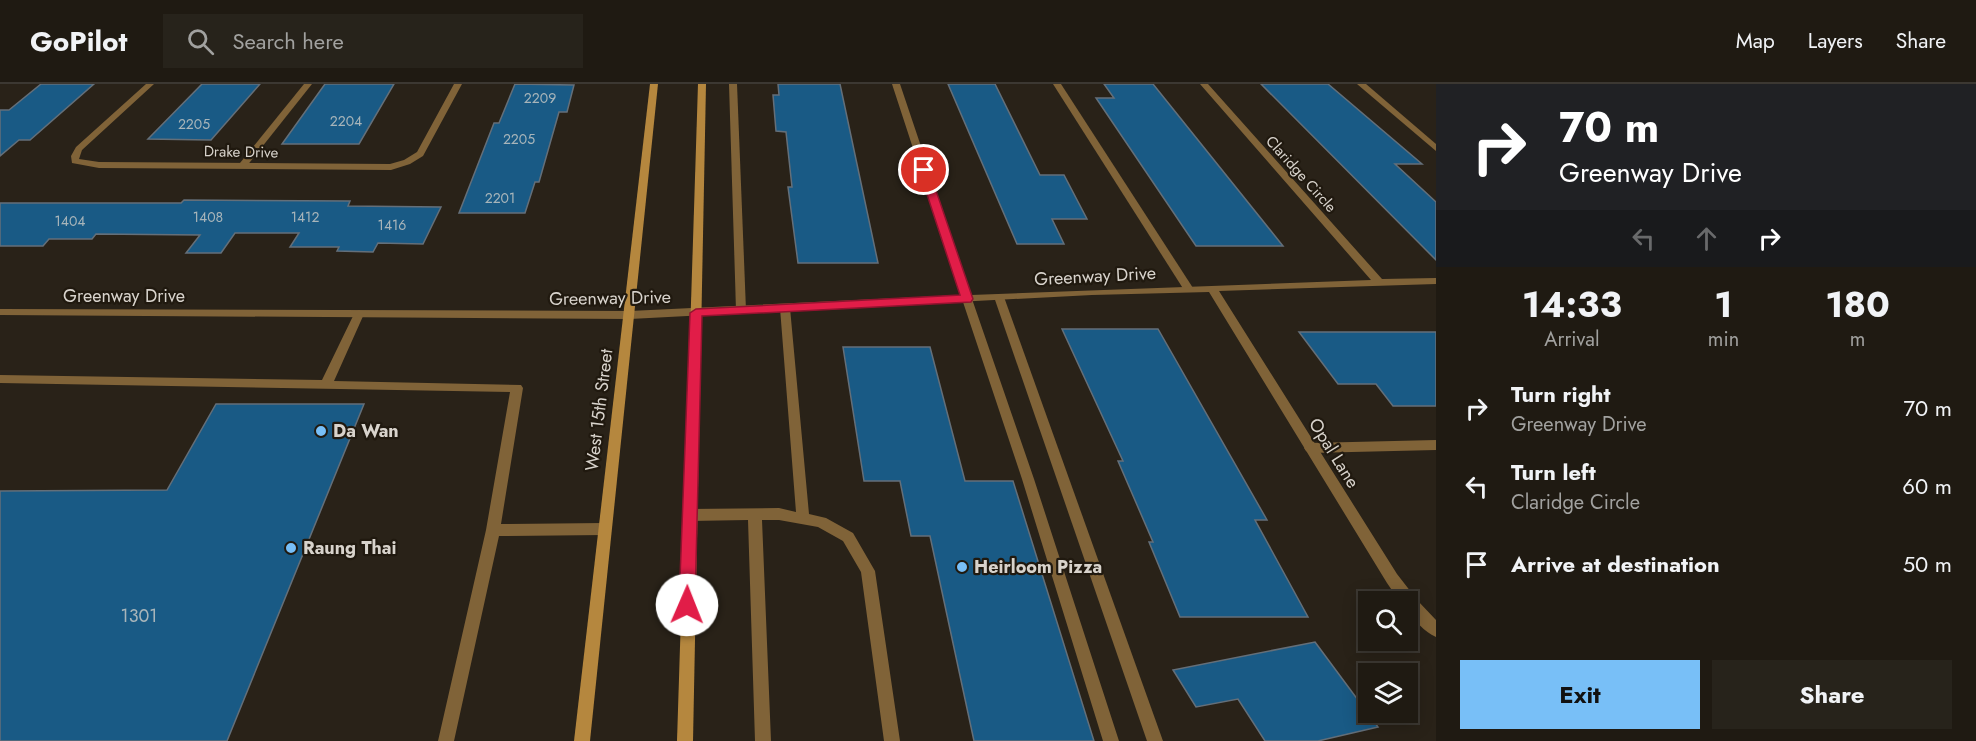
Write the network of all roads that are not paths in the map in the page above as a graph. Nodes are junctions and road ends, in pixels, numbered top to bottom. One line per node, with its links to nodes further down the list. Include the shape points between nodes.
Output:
1 (150, 84): 12 (street, Drake Drive, via 79,150 75,161 99,165)
2 (308, 84): 12 (street)
3 (458, 84): 12 (street, Drake Drive, via 426,145 407,162 376,167)
4 (654, 84): 24 (main road, West 15th Street)
5 (702, 84): 22 (main road)
6 (734, 84): 20 (street)
7 (896, 84): 18 (street)
8 (1057, 84): 15 (street)
9 (1204, 84): 14 (street, Claridge Circle)
10 (1361, 84): 11 (street)
11 (1436, 148)
12 (243, 165)
13 (1436, 280): 14 (street, Greenway Drive)
14 (1379, 282): 16 (street, Greenway Drive)
15 (1188, 288): 16 (street, Greenway Drive); 17 (street, Greenway Drive)
16 (1212, 288): 28 (street, Opal Lane)
17 (999, 297): 18 (street, Greenway Drive); 41 (street)
18 (967, 299): 19 (street, Greenway Drive); 40 (street)
19 (785, 308): 20 (street, Greenway Drive); 31 (street)
20 (741, 310): 22 (street, Greenway Drive)
21 (0, 312): 23 (street, Greenway Drive)
22 (696, 313): 24 (street, Greenway Drive); 30 (main road)
23 (359, 314): 24 (street, Greenway Drive); 26 (street)
24 (630, 315): 32 (main road, West 15th Street)
25 (0, 379): 26 (street)
26 (326, 385): 33 (street, via 517,388)
27 (1436, 445): 28 (street)
28 (1310, 448): 34 (street, Opal Lane, via 1396,583)
29 (755, 514): 30 (street); 31 (street); 38 (street)
30 (689, 515): 37 (main road)
31 (803, 519): 39 (street, via 821,522 848,537 868,571)
32 (604, 529): 33 (street); 36 (main road, West 15th Street)
33 (493, 530): 35 (street)
34 (1436, 630)
35 (446, 741)
36 (582, 741)
37 (685, 741)
38 (763, 741)
39 (892, 741)
40 (1111, 741)
41 (1155, 741)

